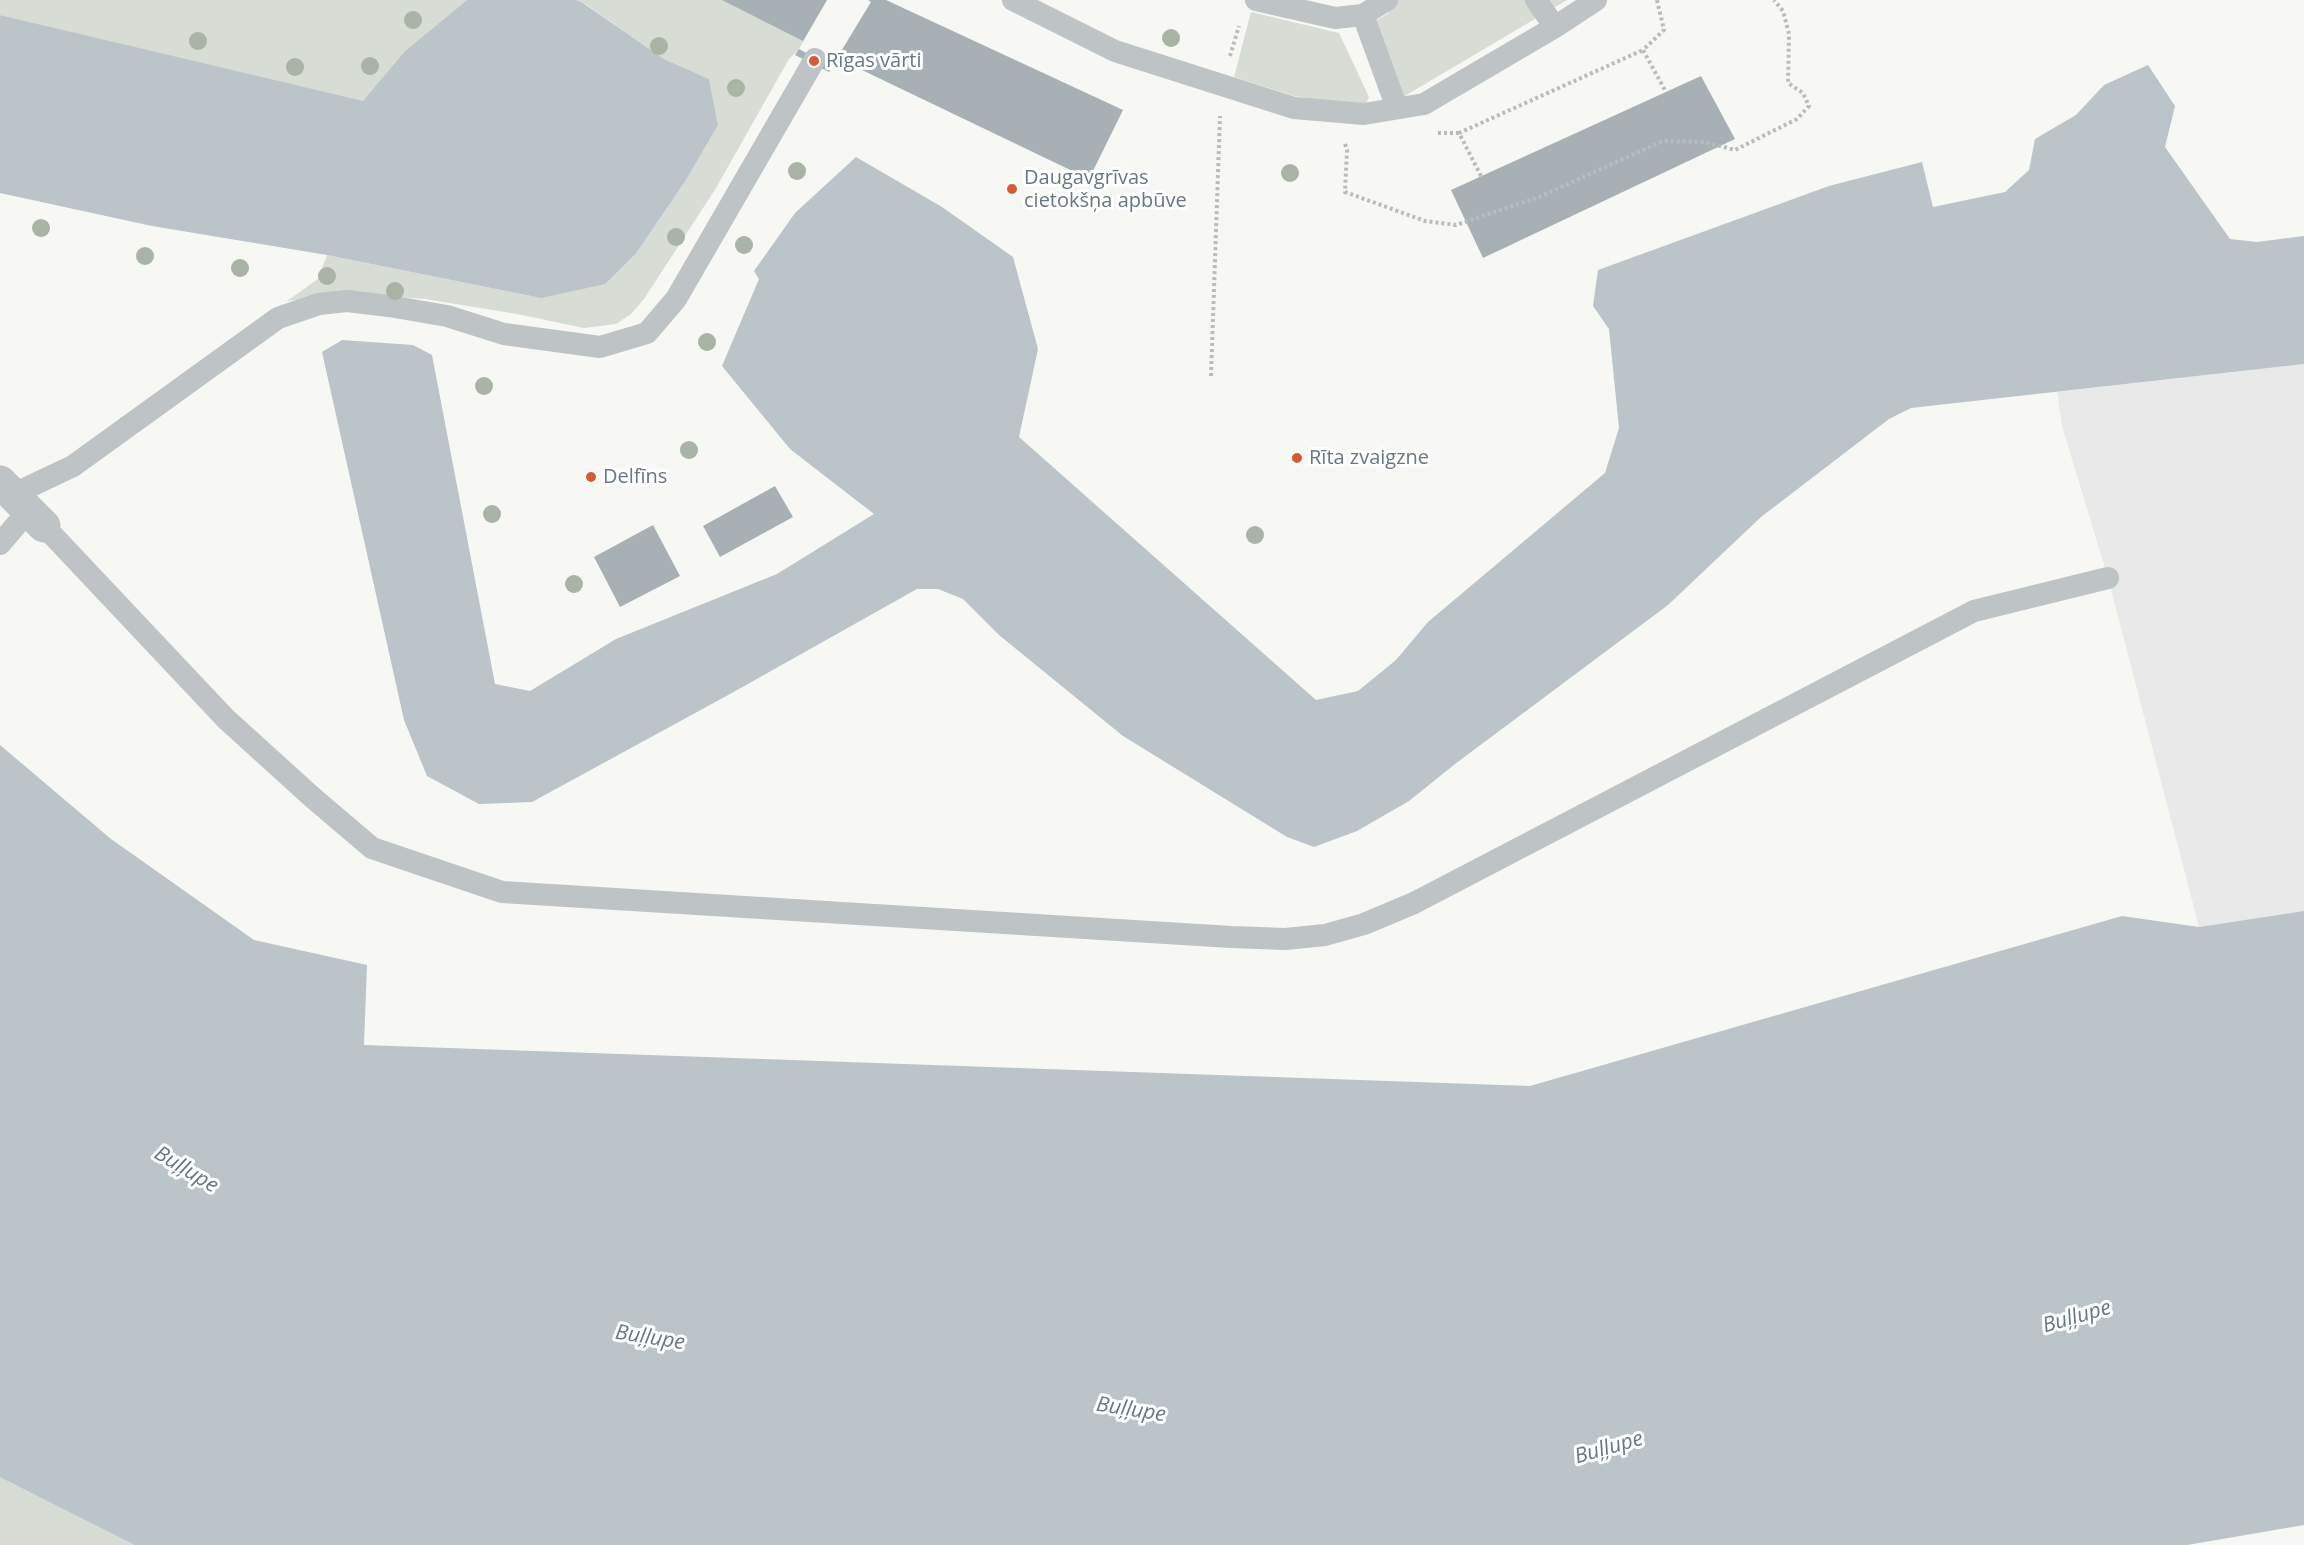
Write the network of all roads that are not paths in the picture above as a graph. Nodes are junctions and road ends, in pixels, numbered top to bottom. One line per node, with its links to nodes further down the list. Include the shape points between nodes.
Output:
1 (1013, 0): 9 (lane, via 1115,51 1294,108 1364,114)
2 (1256, 0): 6 (lane, via 1335,18)
3 (1388, 0): 6 (lane)
4 (1536, 0): 7 (lane)
5 (1596, 0): 7 (lane)
6 (1363, 15): 9 (lane)
7 (1555, 27): 9 (lane, via 1424,104)
8 (815, 59): 10 (lane, via 676,299 647,333 600,347 504,334 447,316 389,306 347,301 319,304 278,318)
9 (1397, 108)
10 (22, 503): 11 (lane); 12 (lane, via 226,719 372,848 502,892 1285,939 1364,924 1414,903 1974,611)
11 (0, 544)
12 (2108, 578)

